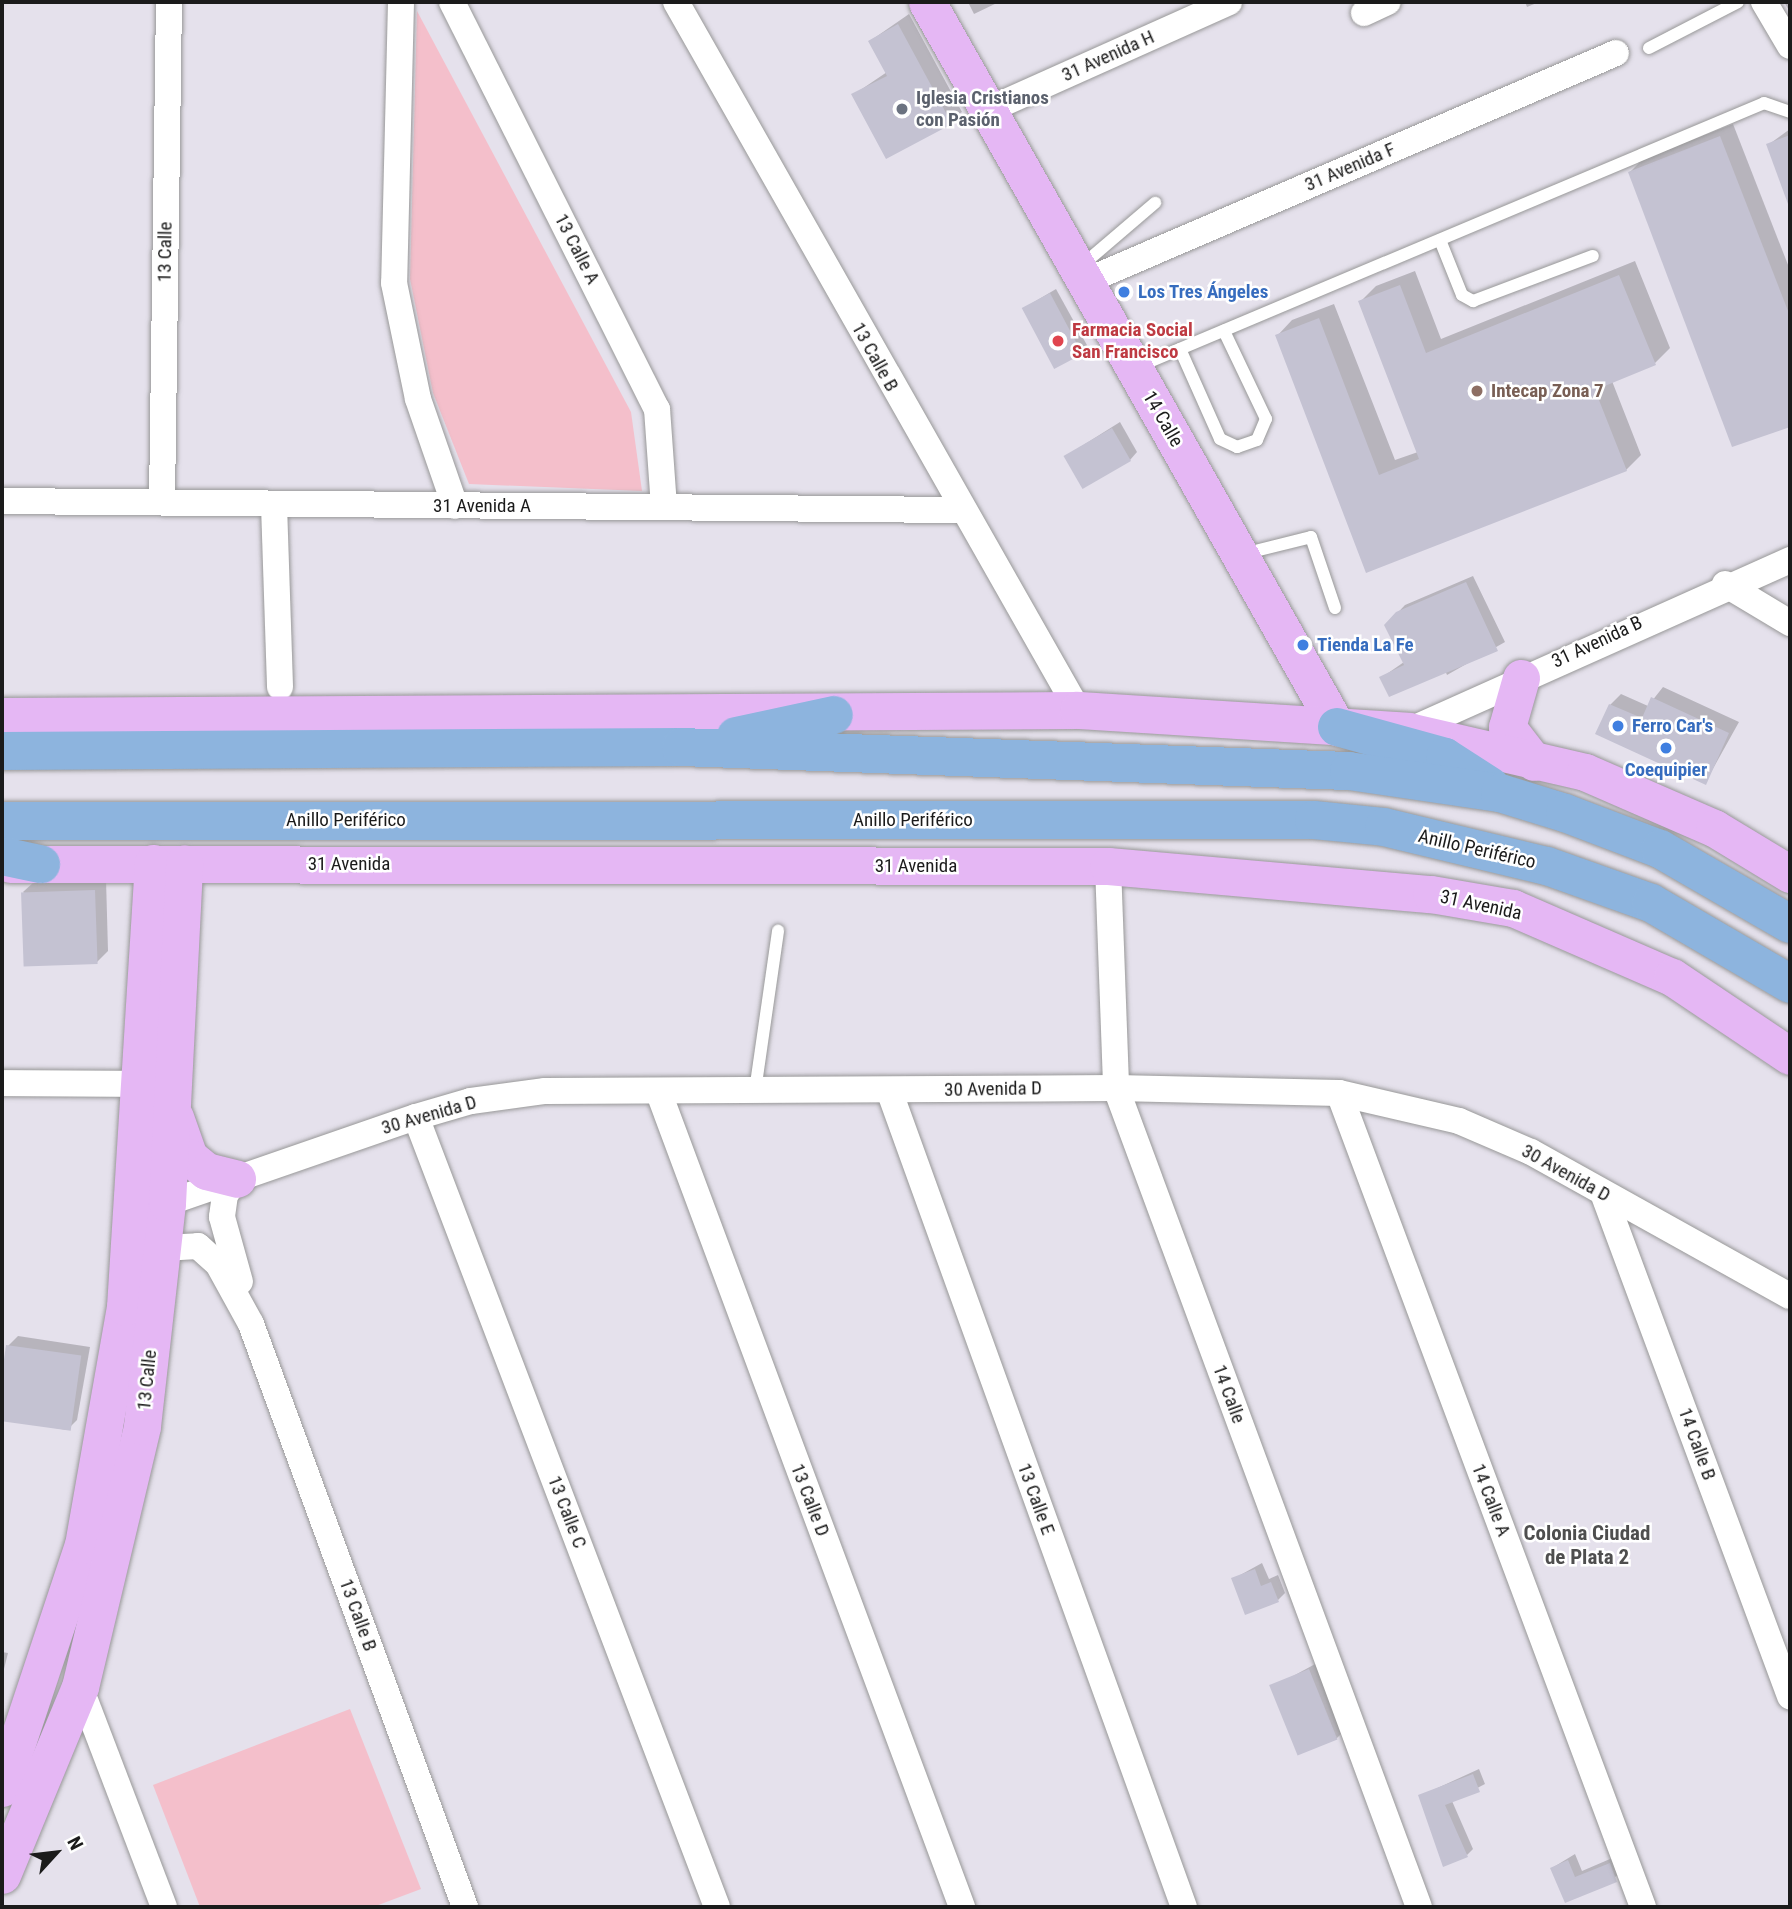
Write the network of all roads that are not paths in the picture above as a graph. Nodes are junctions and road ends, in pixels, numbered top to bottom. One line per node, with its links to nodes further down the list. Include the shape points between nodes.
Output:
1 (169, 2): 24 (street, 13 Calle)
2 (401, 2): 26 (street, via 394,283 418,399)
3 (676, 2): 28 (street, 13 Calle B)
4 (927, 2): 14 (street, 14 Calle)
5 (1229, 2): 14 (street, 31 Avenida H)
6 (1388, 2): 10 (street)
7 (1738, 2): 12 (lane)
8 (1764, 2): 11 (street)
9 (461, 5): 27 (street, 13 Calle A, via 657,409)
10 (1364, 13)
11 (1790, 46)
12 (1649, 48)
13 (1616, 53): 19 (street, 31 Avenida F)
14 (988, 110): 19 (street, 14 Calle)
15 (1790, 112): 17 (lane, via 1764,103)
16 (1155, 203): 19 (lane)
17 (1440, 240): 18 (lane, via 1462,295 1473,301); 20 (lane)
18 (1593, 256)
19 (1081, 276): 22 (street, 14 Calle)
20 (1224, 331): 21 (lane); 21 (lane, via 1266,419 1257,440 1237,447 1220,439)
21 (1181, 349): 22 (lane)
22 (1134, 369): 29 (street, 14 Calle)
23 (2, 501): 24 (street, 31 Avenida A)
24 (162, 501): 25 (street, 31 Avenida A)
25 (274, 505): 26 (street, 31 Avenida A); 35 (street)
26 (455, 506): 27 (street, 31 Avenida A)
27 (664, 508): 28 (street, 31 Avenida A)
28 (961, 510): 36 (street, 13 Calle B)
29 (1240, 555): 32 (lane, via 1311,537); 39 (street, 14 Calle)
30 (1790, 560): 31 (street, 31 Avenida B)
31 (1725, 584): 33 (street); 34 (street, 31 Avenida B)
32 (1335, 608)
33 (1790, 623)
34 (1521, 678): 40 (street, 31 Avenida B); 43 (street, via 1507,727)
35 (280, 687)
36 (1078, 710): 37 (street); 39 (street)
37 (834, 715): 38 (street); 41 (highway)
38 (2, 716)
39 (1337, 727): 40 (street); 44 (highway, via 1445,757)
40 (1408, 731): 43 (street)
41 (681, 747): 42 (highway); 44 (highway, via 1349,771)
42 (2, 751)
43 (1534, 762): 51 (street, via 1585,772 1714,828)
44 (1500, 793): 52 (highway, via 1660,849)
45 (2, 821): 54 (highway, Anillo Periférico, via 1314,820 1396,830 1547,866 1651,903)
46 (2, 856): 49 (highway)
47 (169, 863): 49 (street, 31 Avenida); 50 (street, 31 Avenida); 57 (street, 13 Calle); 63 (street, 13 Calle)
48 (2, 864): 49 (street, 31 Avenida)
49 (41, 864)
50 (1108, 866): 55 (street, 31 Avenida, via 1431,894 1513,908 1672,977); 58 (street, 14 Calle)
51 (1790, 874)
52 (1790, 924)
53 (778, 931): 60 (lane)
54 (1790, 984)
55 (1790, 1056)
56 (2, 1083): 57 (street)
57 (142, 1084): 73 (street, 13 Calle, via 125,1307 83,1545)
58 (1116, 1087): 59 (street, 30 Avenida D); 62 (street, 30 Avenida D); 80 (street, 14 Calle)
59 (889, 1090): 60 (street, 30 Avenida D); 79 (street, 13 Calle E)
60 (755, 1092): 61 (street, 30 Avenida D)
61 (659, 1093): 64 (street, 30 Avenida D, via 545,1091 471,1101); 78 (street, 13 Calle D)
62 (1339, 1093): 66 (street, 30 Avenida D, via 1459,1121); 81 (street, 14 Calle A)
63 (172, 1109): 65 (street, via 189,1157 206,1171); 67 (street, 13 Calle)
64 (416, 1117): 65 (street, 30 Avenida D); 77 (street, 13 Calle C)
65 (237, 1178): 67 (street, 30 Avenida D); 70 (street, 13 Calle B, via 225,1195 222,1217)
66 (1603, 1193): 69 (street, 30 Avenida D); 72 (street, 14 Calle B)
67 (167, 1203): 68 (street, 13 Calle)
68 (162, 1248): 70 (street, 13 Calle B, via 198,1246 218,1264); 71 (street, 13 Calle, via 142,1426)
69 (1790, 1296)
70 (251, 1324): 76 (street, 13 Calle B)
71 (80, 1687): 74 (street, 13 Calle); 75 (street)
72 (1790, 1696)
73 (2, 1788)
74 (2, 1875)
75 (164, 1907)
76 (465, 1907)
77 (717, 1907)
78 (962, 1907)
79 (1184, 1907)
80 (1419, 1907)
81 (1643, 1907)

